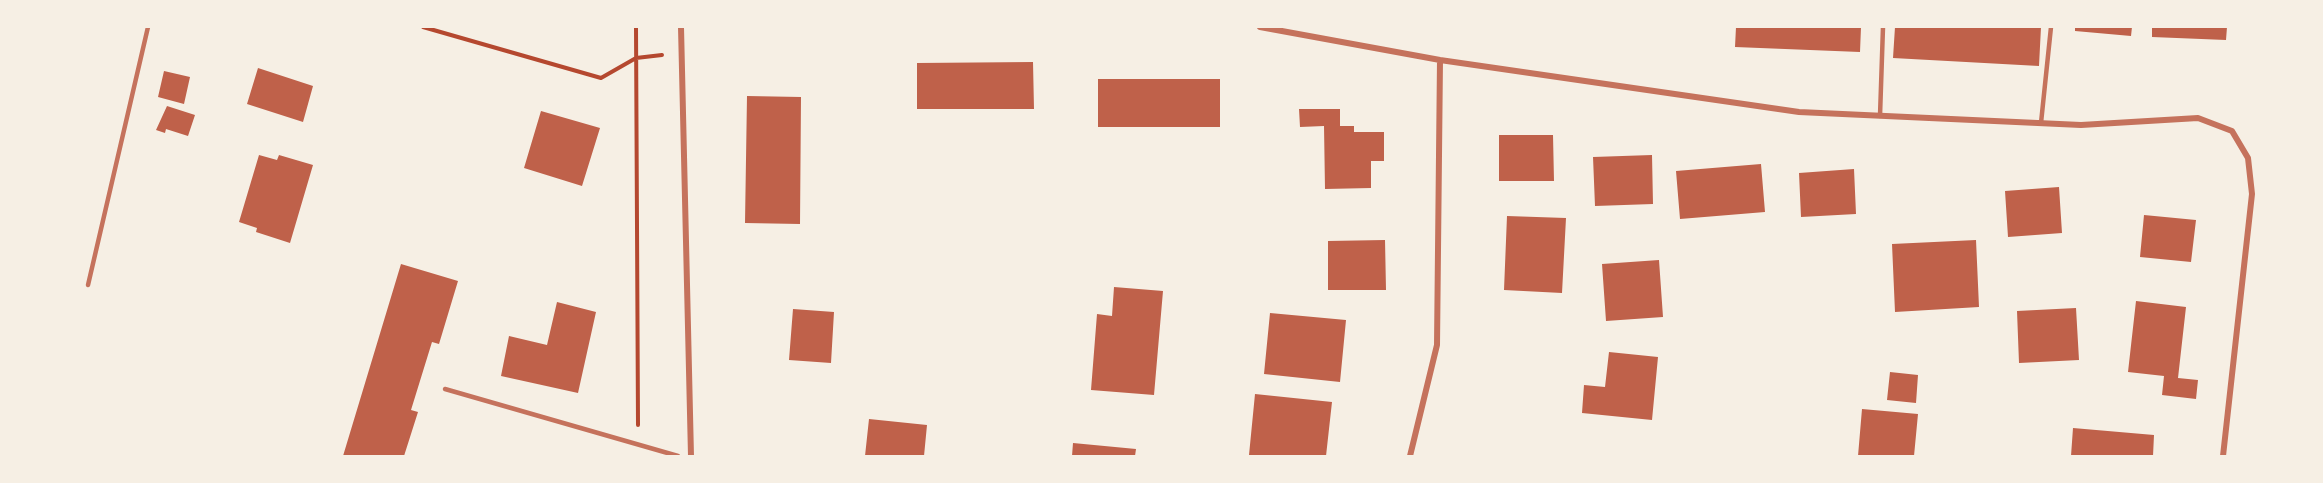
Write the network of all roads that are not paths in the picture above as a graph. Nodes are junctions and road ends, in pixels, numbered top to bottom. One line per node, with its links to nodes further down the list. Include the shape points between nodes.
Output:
1 (148, 27): 9 (lane)
2 (681, 27): 12 (street)
3 (1260, 27): 6 (street)
4 (1883, 27): 7 (lane)
5 (2051, 27): 8 (lane)
6 (1440, 60): 7 (street, via 1799,112); 13 (street, via 1437,345)
7 (1880, 116): 8 (street)
8 (2041, 123): 14 (street, via 2081,125 2198,118 2232,131 2248,158 2252,194)
9 (88, 285)
10 (445, 389): 11 (lane)
11 (678, 456)
12 (691, 456)
13 (1410, 456)
14 (2223, 456)

